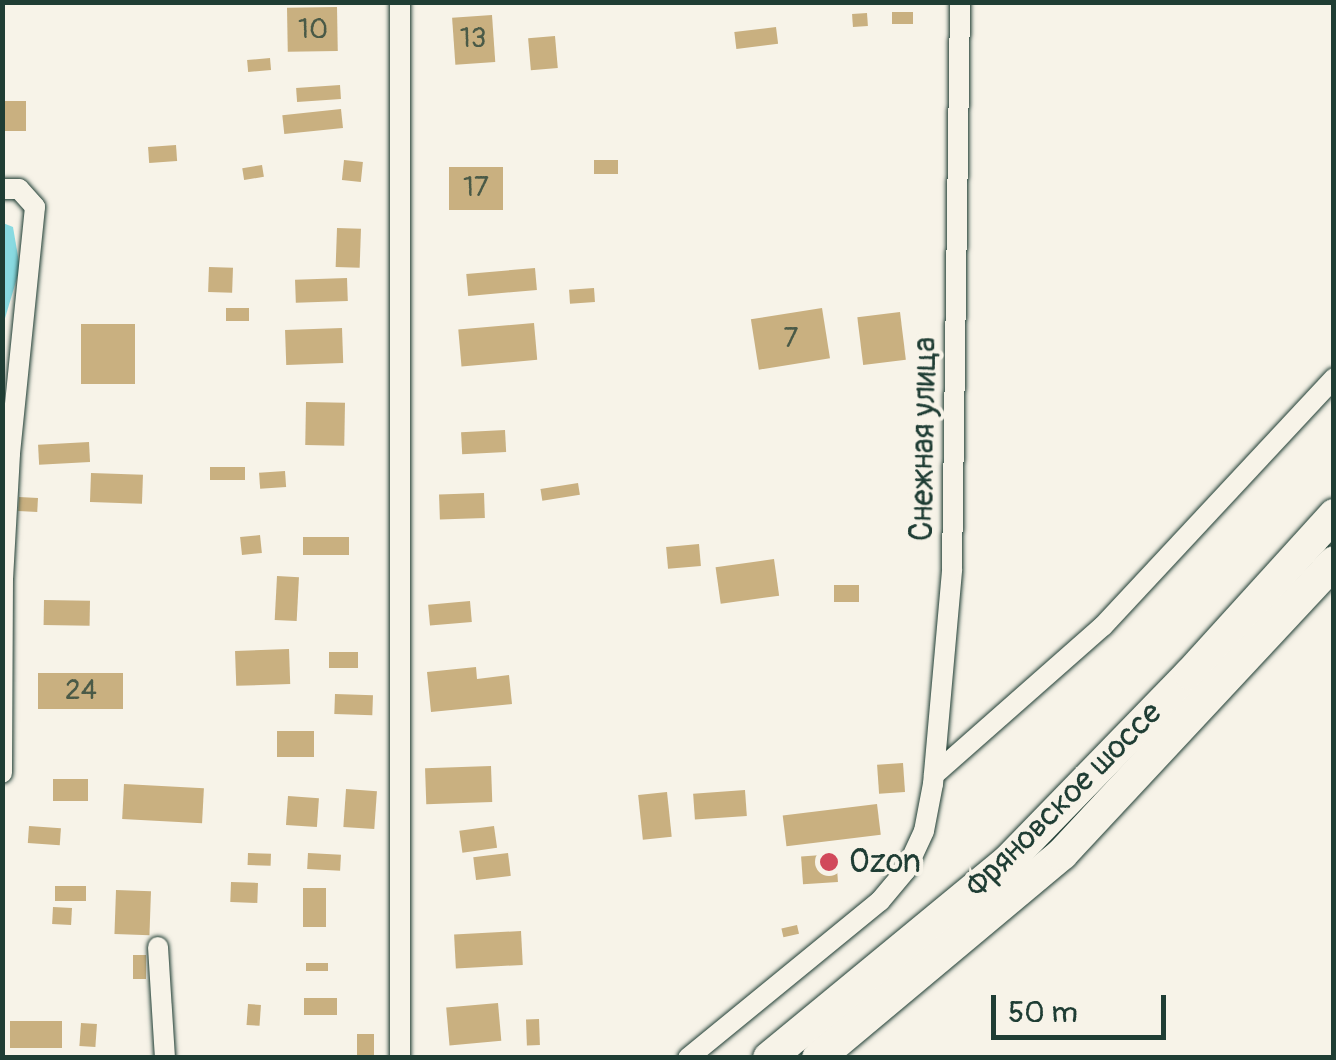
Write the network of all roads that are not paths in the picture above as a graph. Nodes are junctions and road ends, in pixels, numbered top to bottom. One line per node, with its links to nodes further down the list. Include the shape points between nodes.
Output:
1 (400, 2): 11 (street)
2 (960, 2): 8 (street, Снежная улица, via 952,568)
3 (2, 189): 7 (street, via 19,189 34,206 10,454)
4 (1334, 378): 8 (street, via 1104,626)
5 (1334, 514): 13 (main road, Фряновское шоссе, via 1006,862)
6 (1334, 562): 14 (main road, Фряновское шоссе, via 1062,854)
7 (2, 773)
8 (934, 775): 12 (street, Снежная улица, via 924,831 906,870 869,911)
9 (158, 947): 10 (street)
10 (165, 1058)
11 (400, 1058)
12 (688, 1058)
13 (769, 1058)
14 (818, 1058)

